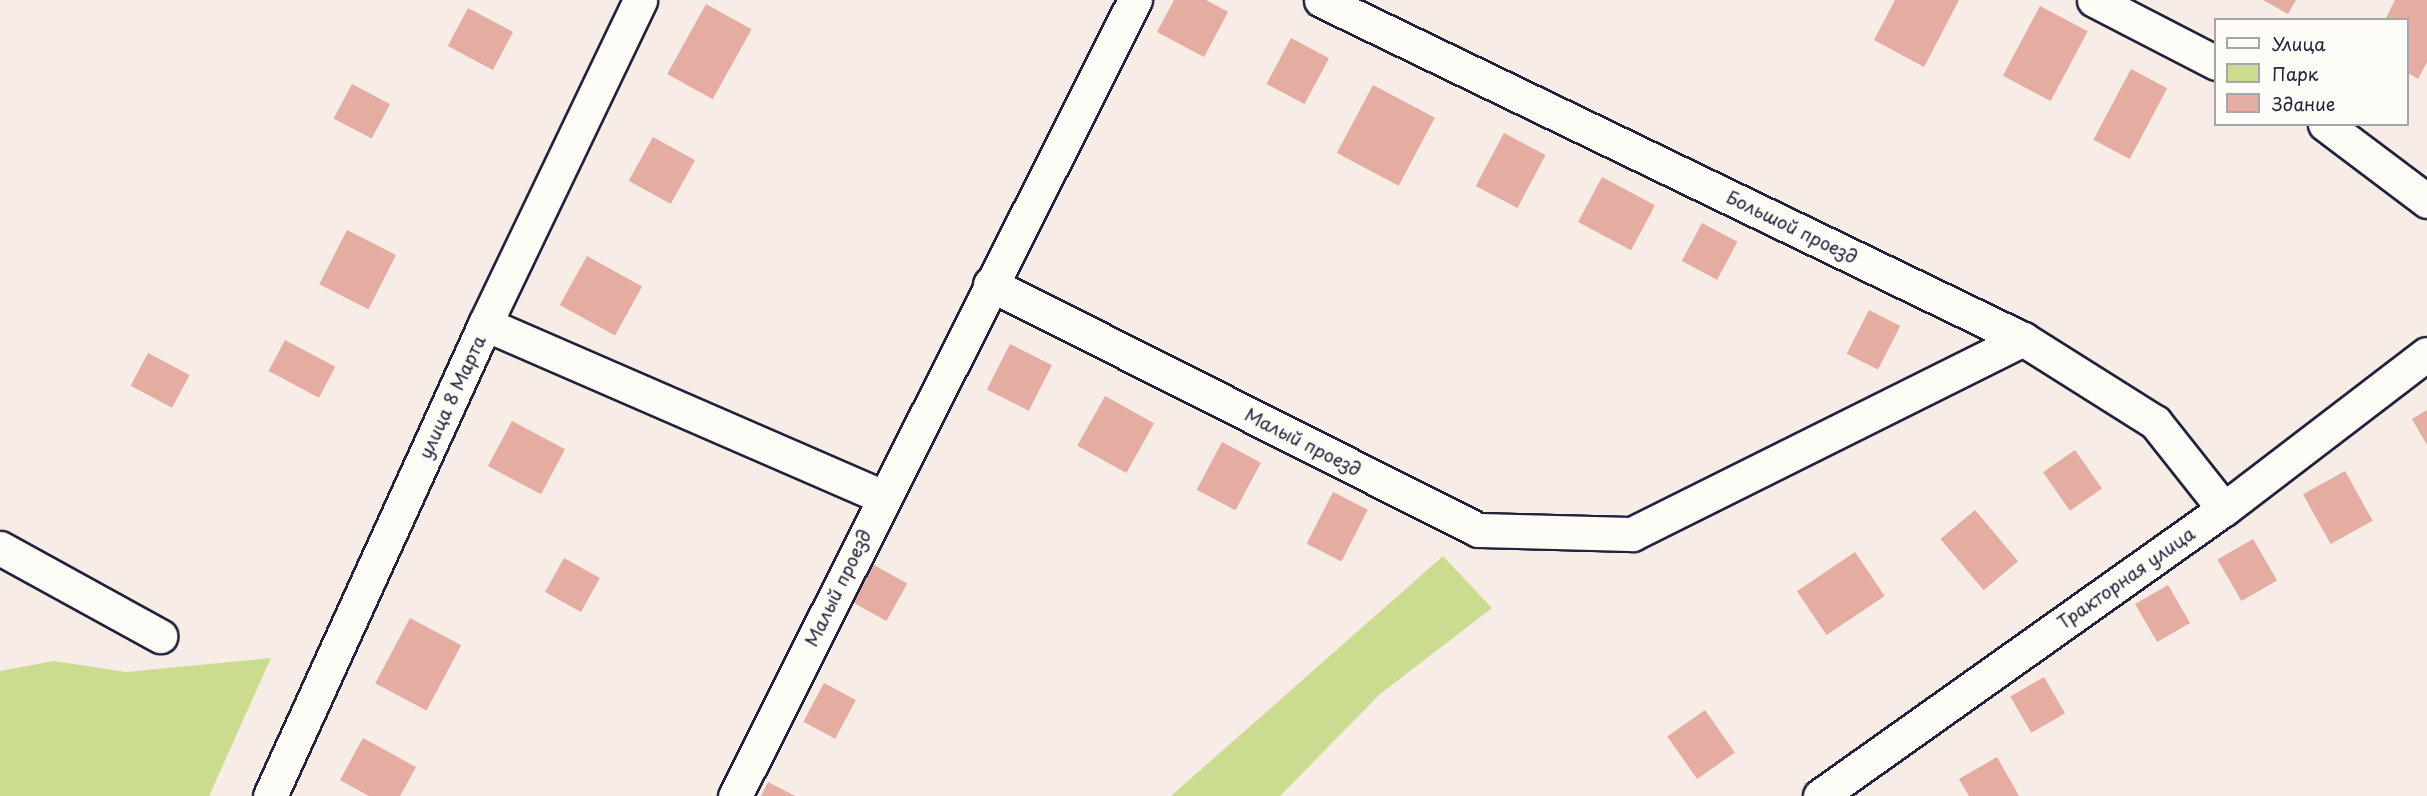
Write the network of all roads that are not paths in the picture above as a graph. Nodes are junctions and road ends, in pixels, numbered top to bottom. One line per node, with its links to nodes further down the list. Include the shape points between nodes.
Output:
1 (640, 0): 9 (street, улица 8 Марта)
2 (1135, 0): 8 (street, Малый проезд)
3 (1321, 0): 10 (street, Большой проезд)
4 (2094, 0): 5 (street)
5 (2214, 62)
6 (2328, 126): 7 (street)
7 (2427, 201)
8 (990, 284): 10 (street, Малый проезд, via 1478,530 1632,534); 12 (street, Малый проезд)
9 (485, 324): 12 (street); 16 (street, улица 8 Марта)
10 (2023, 339): 13 (street, Большой проезд, via 2155,422)
11 (2427, 354): 13 (street, Тракторная улица)
12 (882, 497): 17 (street, Малый проезд)
13 (2224, 509): 18 (street, Тракторная улица)
14 (0, 548): 15 (street)
15 (160, 636)
16 (270, 796)
17 (735, 796)
18 (1820, 796)

